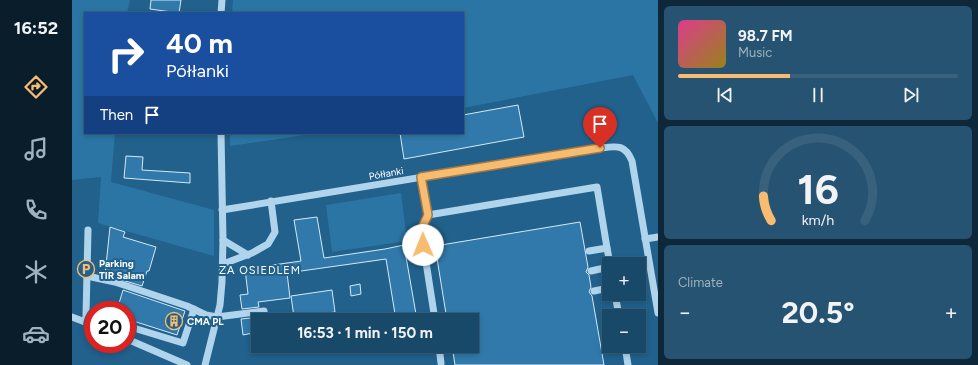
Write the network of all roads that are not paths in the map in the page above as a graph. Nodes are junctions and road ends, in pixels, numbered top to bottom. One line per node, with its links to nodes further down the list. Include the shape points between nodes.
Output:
1 (222, 0): 2 (street)
2 (221, 12)
3 (221, 134): 6 (street)
4 (421, 177): 5 (street, Półłanki); 7 (street); 10 (street, Półłanki, via 600,148 622,147 632,161)
5 (271, 201): 6 (street, Półłanki); 14 (street, via 275,232 268,244)
6 (222, 210): 11 (street)
7 (428, 215): 12 (street, via 597,187); 26 (street, via 421,230)
8 (88, 230): 19 (street)
9 (658, 237): 10 (street)
10 (645, 239): 20 (street, Półłanki)
11 (223, 240): 14 (street); 16 (street)
12 (607, 248): 13 (street); 15 (street)
13 (589, 251)
14 (248, 255): 16 (street)
15 (609, 257)
16 (223, 264): 29 (street)
17 (602, 269): 18 (street)
18 (592, 271)
19 (87, 276): 23 (street); 24 (street, via 115,282)
20 (656, 283): 27 (street, Półłanki)
21 (602, 289): 22 (street)
22 (594, 291)
23 (86, 301)
24 (194, 309): 29 (street); 31 (street, via 182,343)
25 (264, 313): 29 (street, via 264,311)
26 (434, 313)
27 (658, 313)
28 (72, 317): 30 (street)
29 (217, 317): 37 (street)
30 (84, 322)
31 (136, 329)
32 (136, 343): 36 (street)
33 (440, 353): 35 (street)
34 (626, 353): 38 (street)
35 (441, 363)
36 (187, 365)
37 (206, 365)
38 (628, 365)

